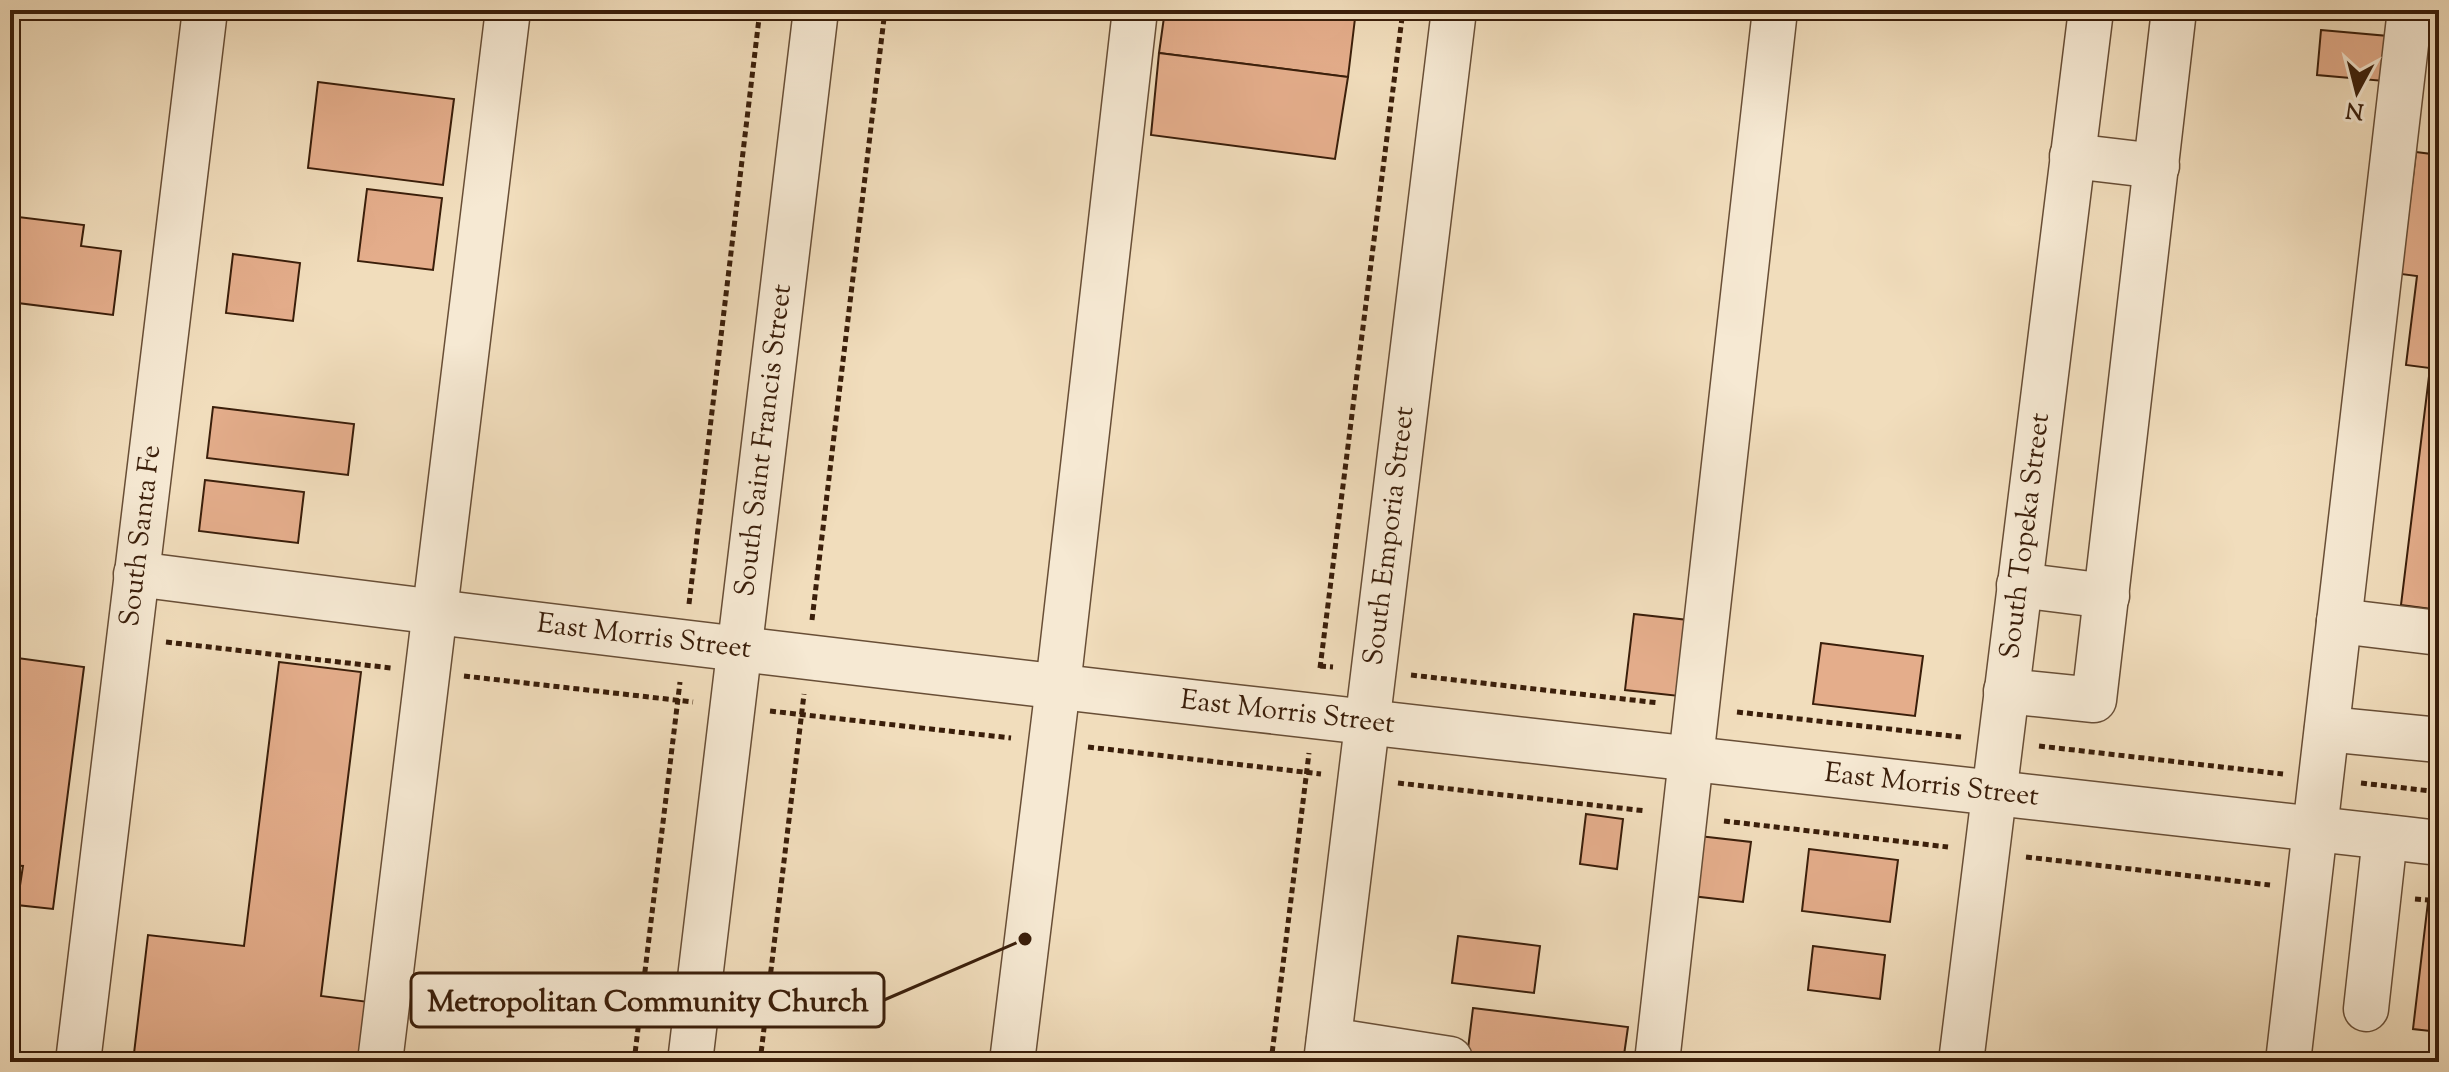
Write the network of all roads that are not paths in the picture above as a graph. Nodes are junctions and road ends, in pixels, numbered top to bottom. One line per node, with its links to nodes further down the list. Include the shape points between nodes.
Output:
1 (205, 10): 12 (street, South Santa Fe)
2 (508, 10): 15 (street)
3 (816, 10): 18 (street, South Saint Francis Street)
4 (1135, 10): 19 (street)
5 (1454, 10): 21 (street, South Emporia Street)
6 (1775, 10): 24 (street)
7 (2091, 10): 10 (street, South Topeka Street)
8 (2174, 10): 11 (street)
9 (2410, 10): 16 (street)
10 (2072, 156): 11 (street); 13 (street, South Topeka Street)
11 (2157, 166): 14 (street)
12 (136, 574): 15 (street, East Morris Street); 32 (street, South Santa Fe)
13 (2019, 585): 14 (street); 20 (street, South Topeka Street)
14 (2107, 596): 20 (street, via 2094,700)
15 (435, 612): 18 (street, East Morris Street); 33 (street)
16 (2339, 621): 17 (street); 22 (street)
17 (2439, 633)
18 (739, 649): 19 (street, East Morris Street); 34 (street, South Saint Francis Street)
19 (1058, 686): 21 (street, East Morris Street); 35 (street)
20 (2006, 691): 25 (street, South Topeka Street)
21 (1369, 723): 24 (street, East Morris Street); 30 (street, South Emporia Street)
22 (2327, 729): 23 (street); 26 (street)
23 (2439, 740)
24 (1690, 759): 25 (street, East Morris Street); 36 (street)
25 (1993, 794): 26 (street, East Morris Street); 37 (street, South Topeka Street)
26 (2315, 830): 27 (street, East Morris Street); 38 (street)
27 (2385, 837): 28 (street, East Morris Street); 29 (street)
28 (2439, 843)
29 (2366, 1009)
30 (1327, 1051): 31 (street)
31 (1450, 1059)
32 (78, 1062)
33 (380, 1062)
34 (690, 1062)
35 (1012, 1062)
36 (1657, 1062)
37 (1961, 1062)
38 (2288, 1062)

